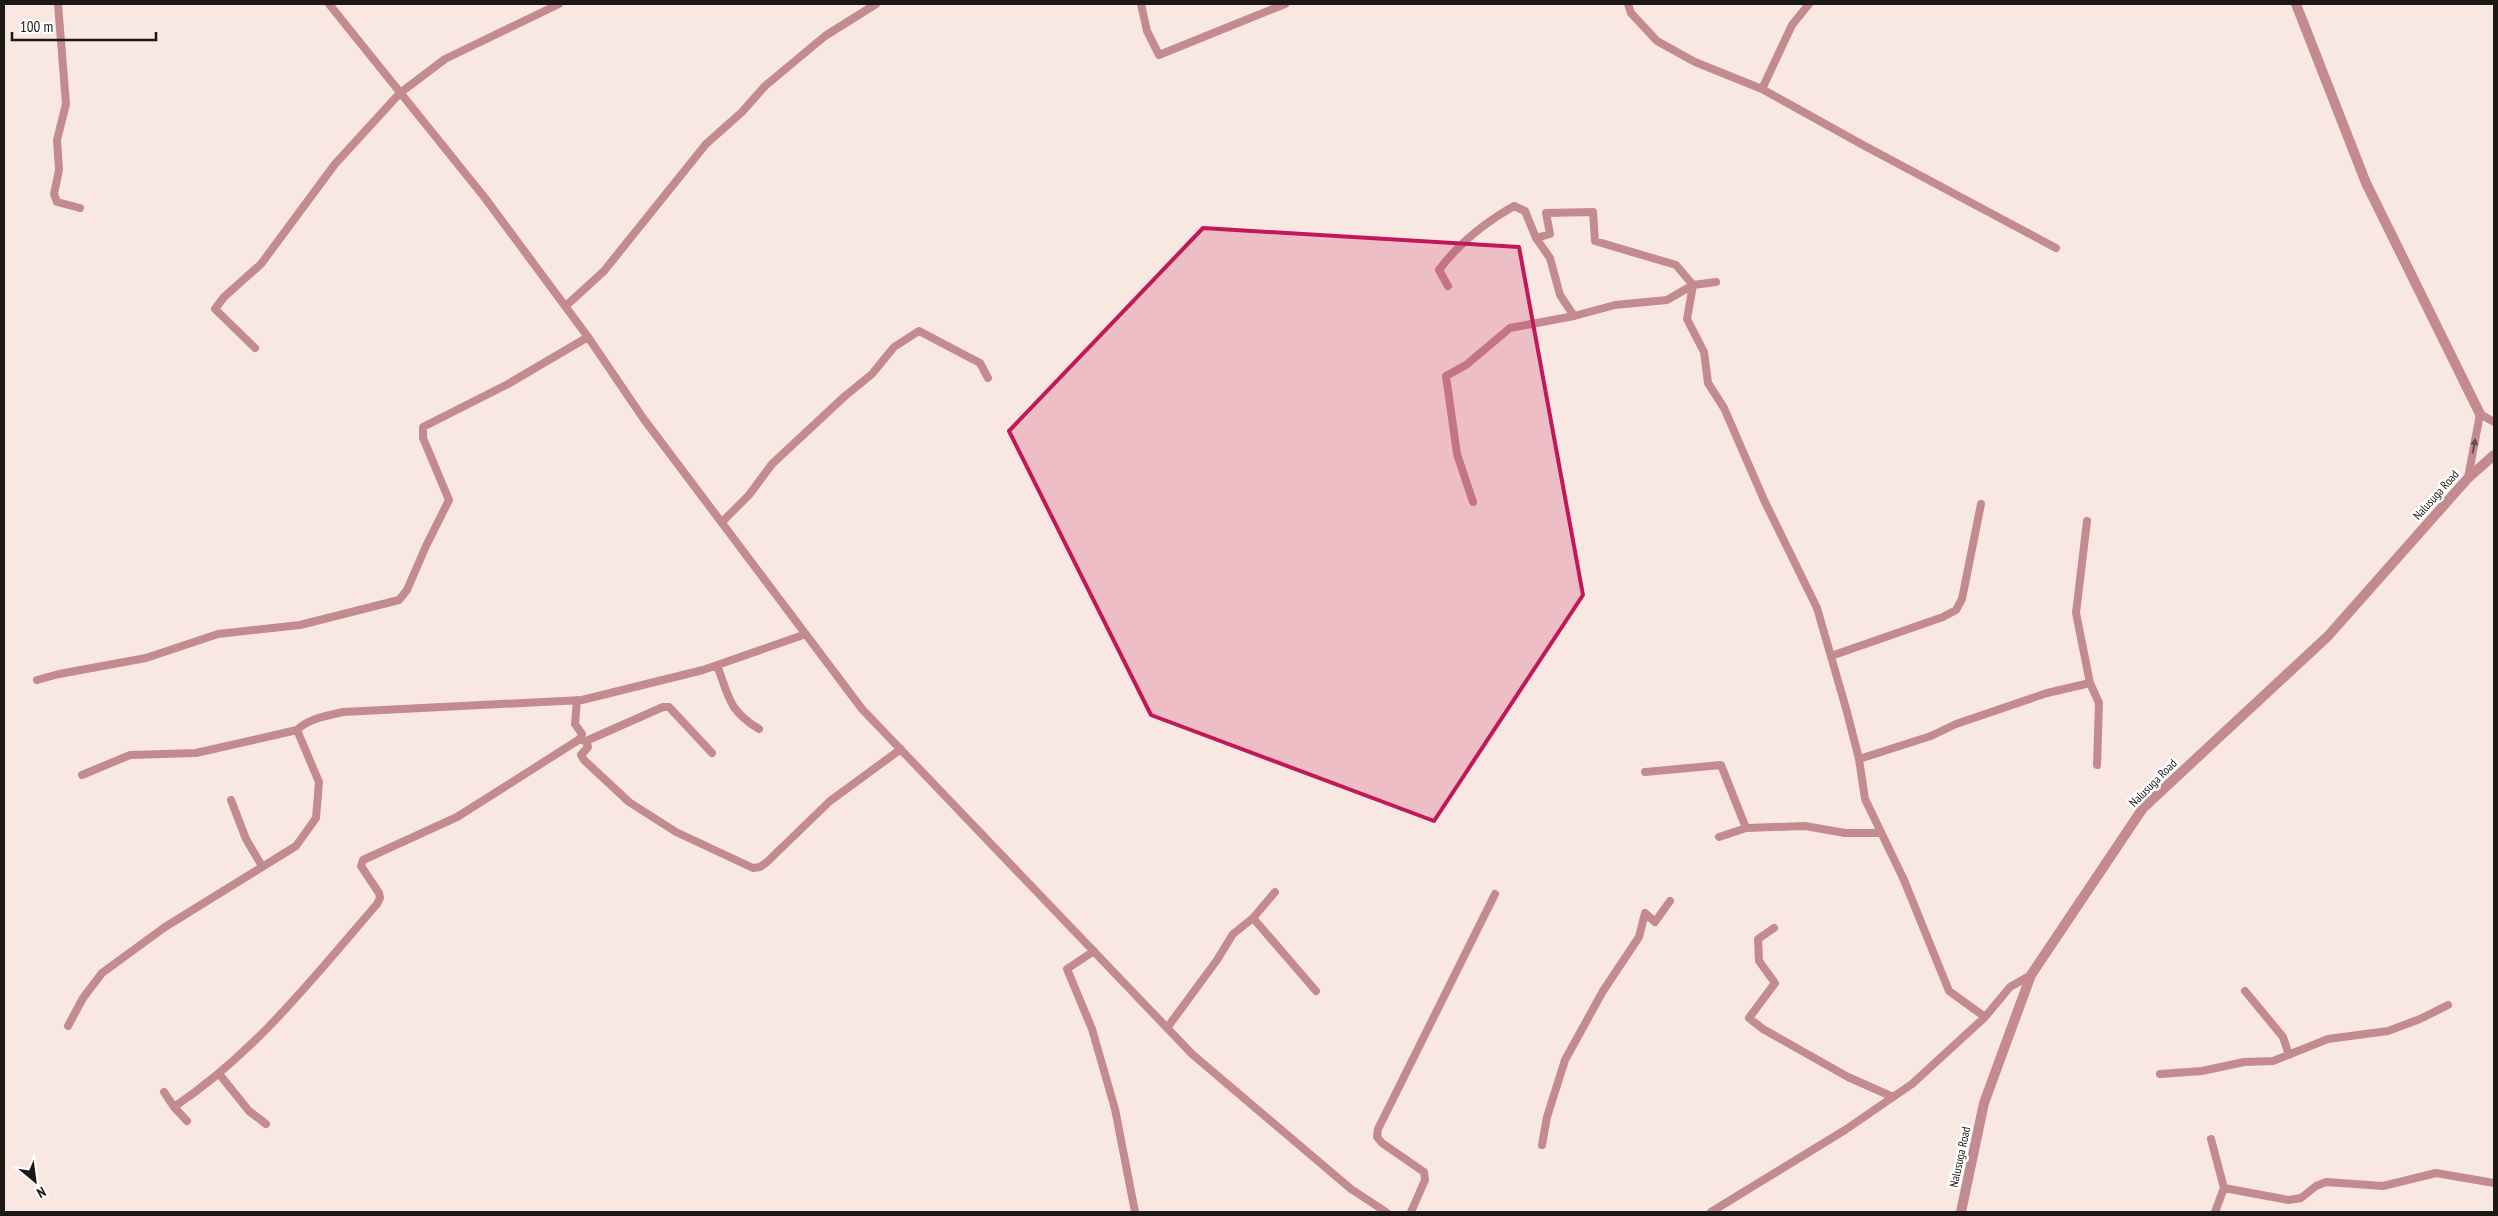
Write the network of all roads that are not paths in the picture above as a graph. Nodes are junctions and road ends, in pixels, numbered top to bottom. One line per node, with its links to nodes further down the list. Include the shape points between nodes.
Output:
1 (58, 4): 12 (street, via 66,104 57,140 59,170 54,194 57,202)
2 (331, 4): 11 (street)
3 (559, 4): 11 (street, via 445,59)
4 (876, 4): 18 (street, via 825,36 765,86 706,144 604,271)
5 (1141, 4): 6 (street, via 1147,32 1159,56)
6 (1285, 4)
7 (1628, 4): 10 (street, via 1631,13 1657,41 1695,62)
8 (1809, 4): 10 (street, via 1792,26)
9 (2296, 4): 23 (street, via 2366,183)
10 (1762, 89): 14 (street)
11 (400, 93): 20 (street, via 486,198); 21 (street, via 336,164 261,264 214,309)
12 (80, 208)
13 (1536, 238): 16 (street, via 1550,234 1546,213 1593,212 1595,241 1676,265); 17 (street, via 1525,211 1514,206 1487,221 1451,255 1440,270); 19 (street, via 1550,258 1560,295)
14 (2056, 248)
15 (1716, 282): 16 (street)
16 (1693, 285): 19 (street, via 1667,300 1615,305); 32 (street, via 1687,319 1704,352 1708,383 1724,408 1764,500 1817,608)
17 (1448, 286)
18 (569, 302)
19 (1574, 316): 27 (street, via 1510,328 1466,365 1446,376 1457,454)
20 (588, 337): 30 (street, via 643,418); 34 (street, via 508,384 423,428 423,438 449,500 407,590 399,600 300,624 218,634 146,658)
21 (256, 348)
22 (988, 378): 30 (street, via 980,363 919,331 894,347 872,374 772,464 750,495)
23 (2480, 414): 24 (street); 26 (street, one-way to 23)
24 (2494, 422)
25 (2494, 456): 26 (street, Nalusuga Road)
26 (2468, 478): 57 (street, Nalusuga Road, via 2328,636 2143,808)
27 (1473, 502)
28 (1981, 504): 32 (street, via 1962,599 1956,610)
29 (2087, 521): 35 (street, via 2076,612)
30 (722, 522): 31 (street)
31 (806, 634): 33 (street); 40 (street, via 862,709)
32 (1831, 656): 42 (street)
33 (717, 665): 36 (street); 37 (street, via 733,708 742,719)
34 (37, 680)
35 (2090, 683): 42 (street, via 2047,694); 43 (street, via 2099,703)
36 (577, 700): 38 (street, via 343,712 303,724); 39 (street, via 575,724)
37 (759, 729)
38 (297, 730): 45 (street, via 196,753 130,755); 50 (street, via 319,782 316,818 296,846)
39 (583, 740): 40 (street, via 588,746 581,755 584,760 629,802 676,832 753,868 768,862 830,801); 41 (street, via 669,707); 65 (street, via 457,817 363,860 362,866 379,893 377,904 266,1032)
40 (901, 749): 56 (street)
41 (712, 752)
42 (1859, 759): 48 (street, via 1865,799)
43 (2097, 765)
44 (1645, 772): 47 (street, via 1721,765)
45 (82, 775)
46 (231, 800): 50 (street, via 246,839)
47 (1746, 828): 48 (street, via 1804,826 1844,834); 49 (street)
48 (1880, 833): 61 (street, via 1904,880 1949,991)
49 (1719, 837)
50 (262, 866): 62 (street, via 165,927 102,973)
51 (1275, 892): 54 (street)
52 (1494, 894): 78 (street, via 1378,1129 1377,1137 1382,1143 1424,1172 1425,1180)
53 (1670, 901): 73 (street, via 1655,922 1645,912 1639,937 1603,991 1565,1060)
54 (1253, 918): 58 (street); 63 (street, via 1233,934)
55 (1774, 928): 68 (street, via 1758,938 1759,961 1775,983 1749,1018 1763,1030)
56 (1094, 951): 63 (street); 76 (street, via 1067,969 1092,1029 1115,1109)
57 (2031, 975): 61 (street, via 2010,988); 80 (street, Nalusuga Road, via 1984,1103)
58 (1316, 991)
59 (2245, 991): 64 (street, via 2283,1037)
60 (2448, 1005): 64 (street, via 2388,1031 2328,1039)
61 (1984, 1017): 68 (street)
62 (68, 1026)
63 (1167, 1028): 77 (street, via 1192,1054 1351,1189)
64 (2289, 1055): 66 (street, via 2273,1061)
65 (220, 1074): 69 (street); 71 (street, via 249,1111)
66 (2160, 1074)
67 (164, 1092): 69 (street)
68 (1893, 1098): 79 (street, via 1772,1177)
69 (174, 1107): 70 (street)
70 (187, 1121)
71 (266, 1124)
72 (2212, 1139): 75 (street)
73 (1542, 1145)
74 (2494, 1183): 75 (street, via 2436,1174 2383,1186 2326,1182 2301,1198 2289,1200)
75 (2224, 1188): 81 (street)
76 (1135, 1212)
77 (1386, 1212)
78 (1411, 1212)
79 (1711, 1212)
80 (1961, 1212)
81 (2216, 1212)

